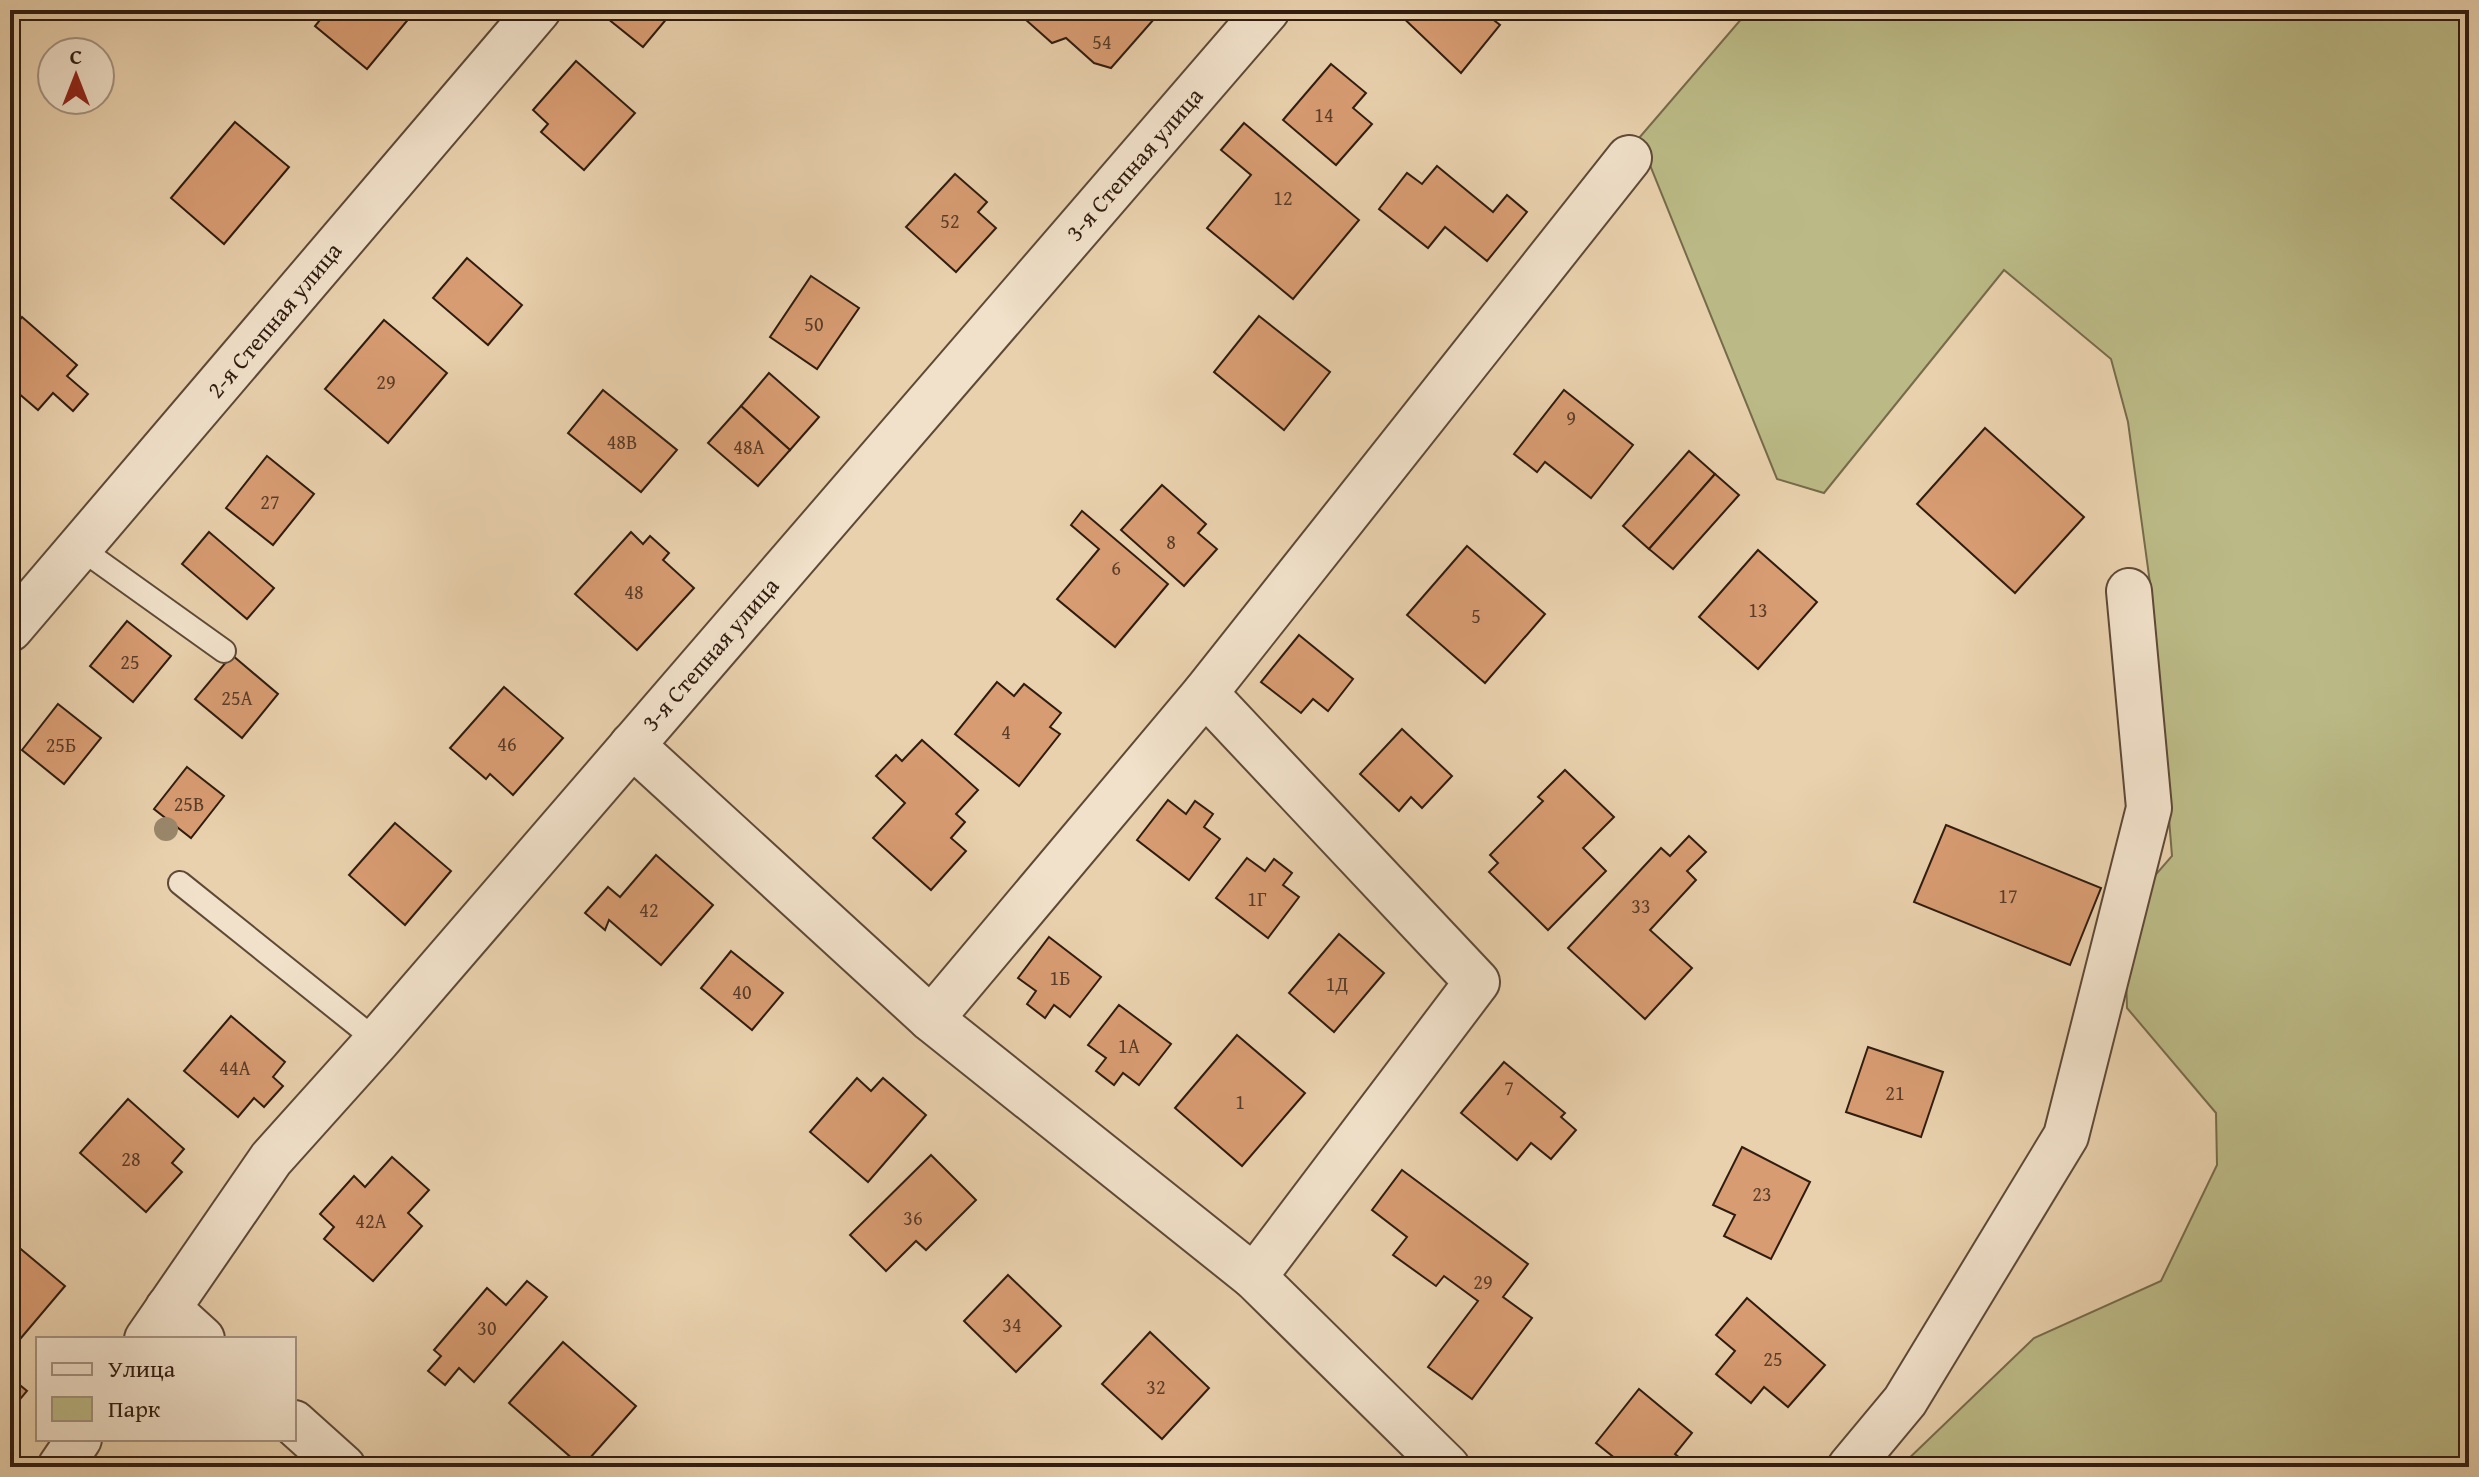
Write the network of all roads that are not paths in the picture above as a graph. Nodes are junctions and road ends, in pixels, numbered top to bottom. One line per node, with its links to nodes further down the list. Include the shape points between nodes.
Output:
1 (538, 10): 4 (street, 2-я Степная улица)
2 (1267, 10): 9 (street, 3-я Степная улица)
3 (1629, 158): 8 (street)
4 (80, 548): 6 (street, 2-я Степная улица); 7 (lane)
5 (2129, 591): 21 (street, via 2149,808 2066,1136 1905,1401)
6 (10, 629)
7 (224, 651)
8 (1205, 693): 11 (street); 13 (street, via 1477,982)
9 (632, 745): 11 (street); 12 (street, 3-я Степная улица)
10 (180, 883): 12 (lane)
11 (931, 1019): 13 (street)
12 (377, 1041): 14 (street, 3-я Степная улица, via 271,1159)
13 (1254, 1277): 20 (street)
14 (157, 1324): 15 (street)
15 (196, 1337)
16 (296, 1425): 19 (street)
17 (78, 1441): 18 (street)
18 (60, 1467)
19 (343, 1467)
20 (1447, 1467)
21 (1850, 1467)

